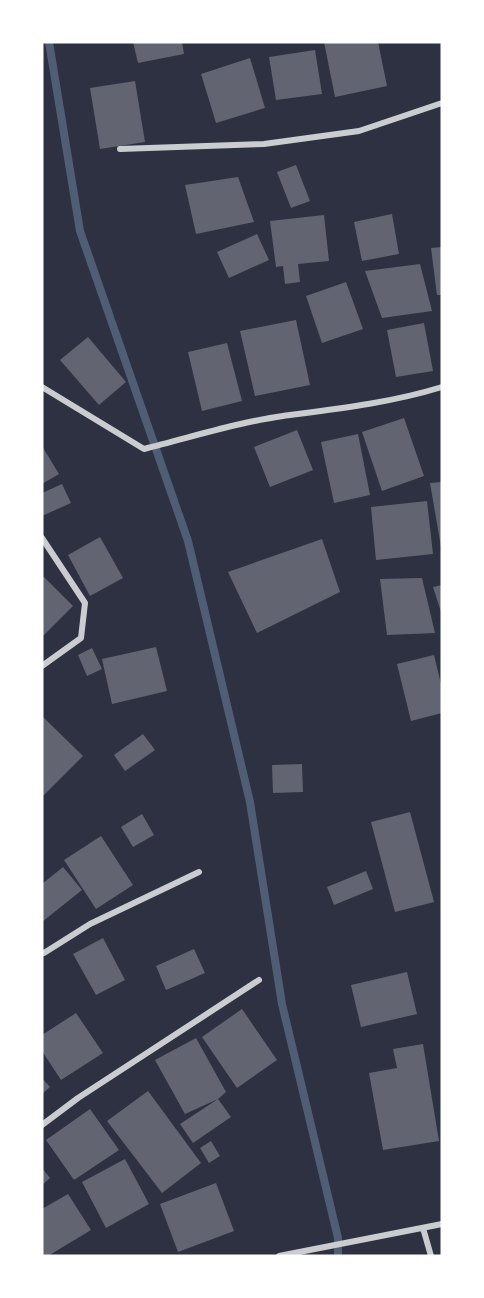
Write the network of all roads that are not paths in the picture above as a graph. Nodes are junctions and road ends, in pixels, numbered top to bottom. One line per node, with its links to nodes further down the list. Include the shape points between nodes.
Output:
1 (442, 103): 2 (street, via 359,131 264,144)
2 (120, 149)
3 (42, 387): 4 (street, via 144,449 283,416 403,399)
4 (442, 387)
5 (42, 538): 6 (street, via 85,603 81,638)
6 (42, 666)
7 (199, 872): 8 (street, via 90,924)
8 (42, 952)
9 (260, 980): 10 (street)
10 (42, 1125)
11 (442, 1224): 12 (street)
12 (423, 1228): 13 (street); 14 (street)
13 (279, 1256)
14 (431, 1256)

